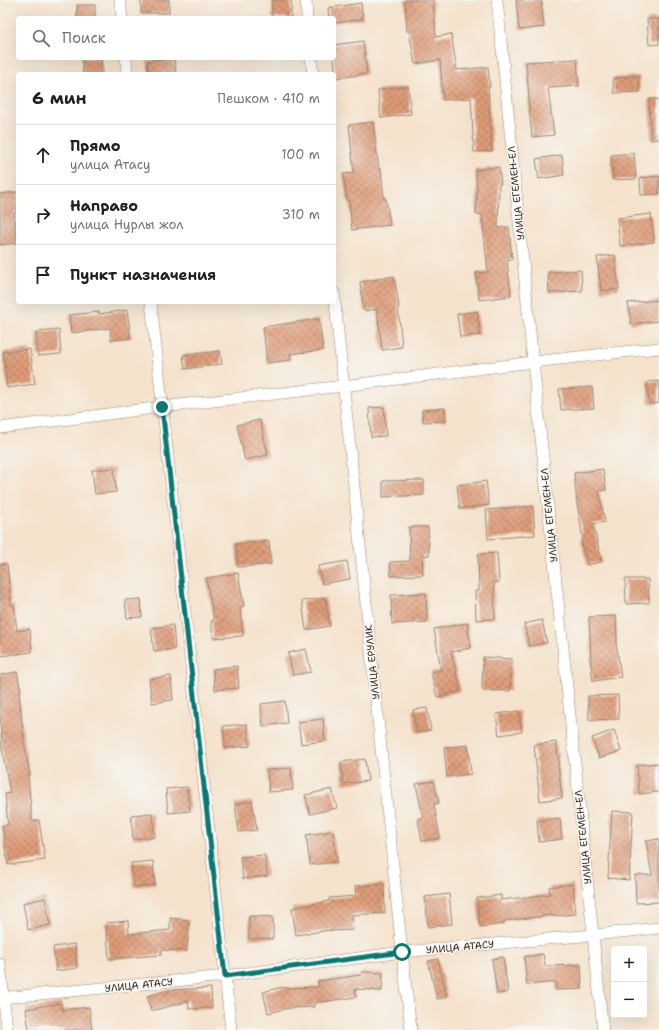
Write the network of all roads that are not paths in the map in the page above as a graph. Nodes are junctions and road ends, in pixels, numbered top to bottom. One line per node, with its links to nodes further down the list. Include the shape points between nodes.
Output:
1 (120, 0): 4 (street)
2 (306, 0): 5 (street)
3 (497, 0): 13 (street, УЛИЦА ЕГЕМЕН-ЕЛ)
4 (122, 16)
5 (307, 16)
6 (126, 60): 8 (street)
7 (311, 60): 9 (street)
8 (127, 72)
9 (313, 72)
10 (151, 304): 15 (street)
11 (335, 304): 14 (street, УЛИЦА ЕРУЛИК)
12 (659, 348): 13 (street)
13 (533, 362): 14 (street); 18 (street, УЛИЦА ЕГЕМЕН-ЕЛ)
14 (343, 386): 15 (street); 19 (street, УЛИЦА ЕРУЛИК)
15 (162, 407): 16 (street); 21 (street)
16 (0, 428)
17 (659, 928): 18 (street, УЛИЦА АТАСУ)
18 (593, 935): 19 (street, УЛИЦА АТАСУ); 26 (street, УЛИЦА ЕГЕМЕН-ЕЛ)
19 (402, 952): 21 (street, УЛИЦА АТАСУ); 25 (street, УЛИЦА ЕРУЛИК)
20 (0, 964): 22 (street)
21 (225, 976): 22 (street, УЛИЦА АТАСУ); 24 (street)
22 (2, 998): 23 (street)
23 (7, 1030)
24 (231, 1030)
25 (411, 1030)
26 (603, 1030)

